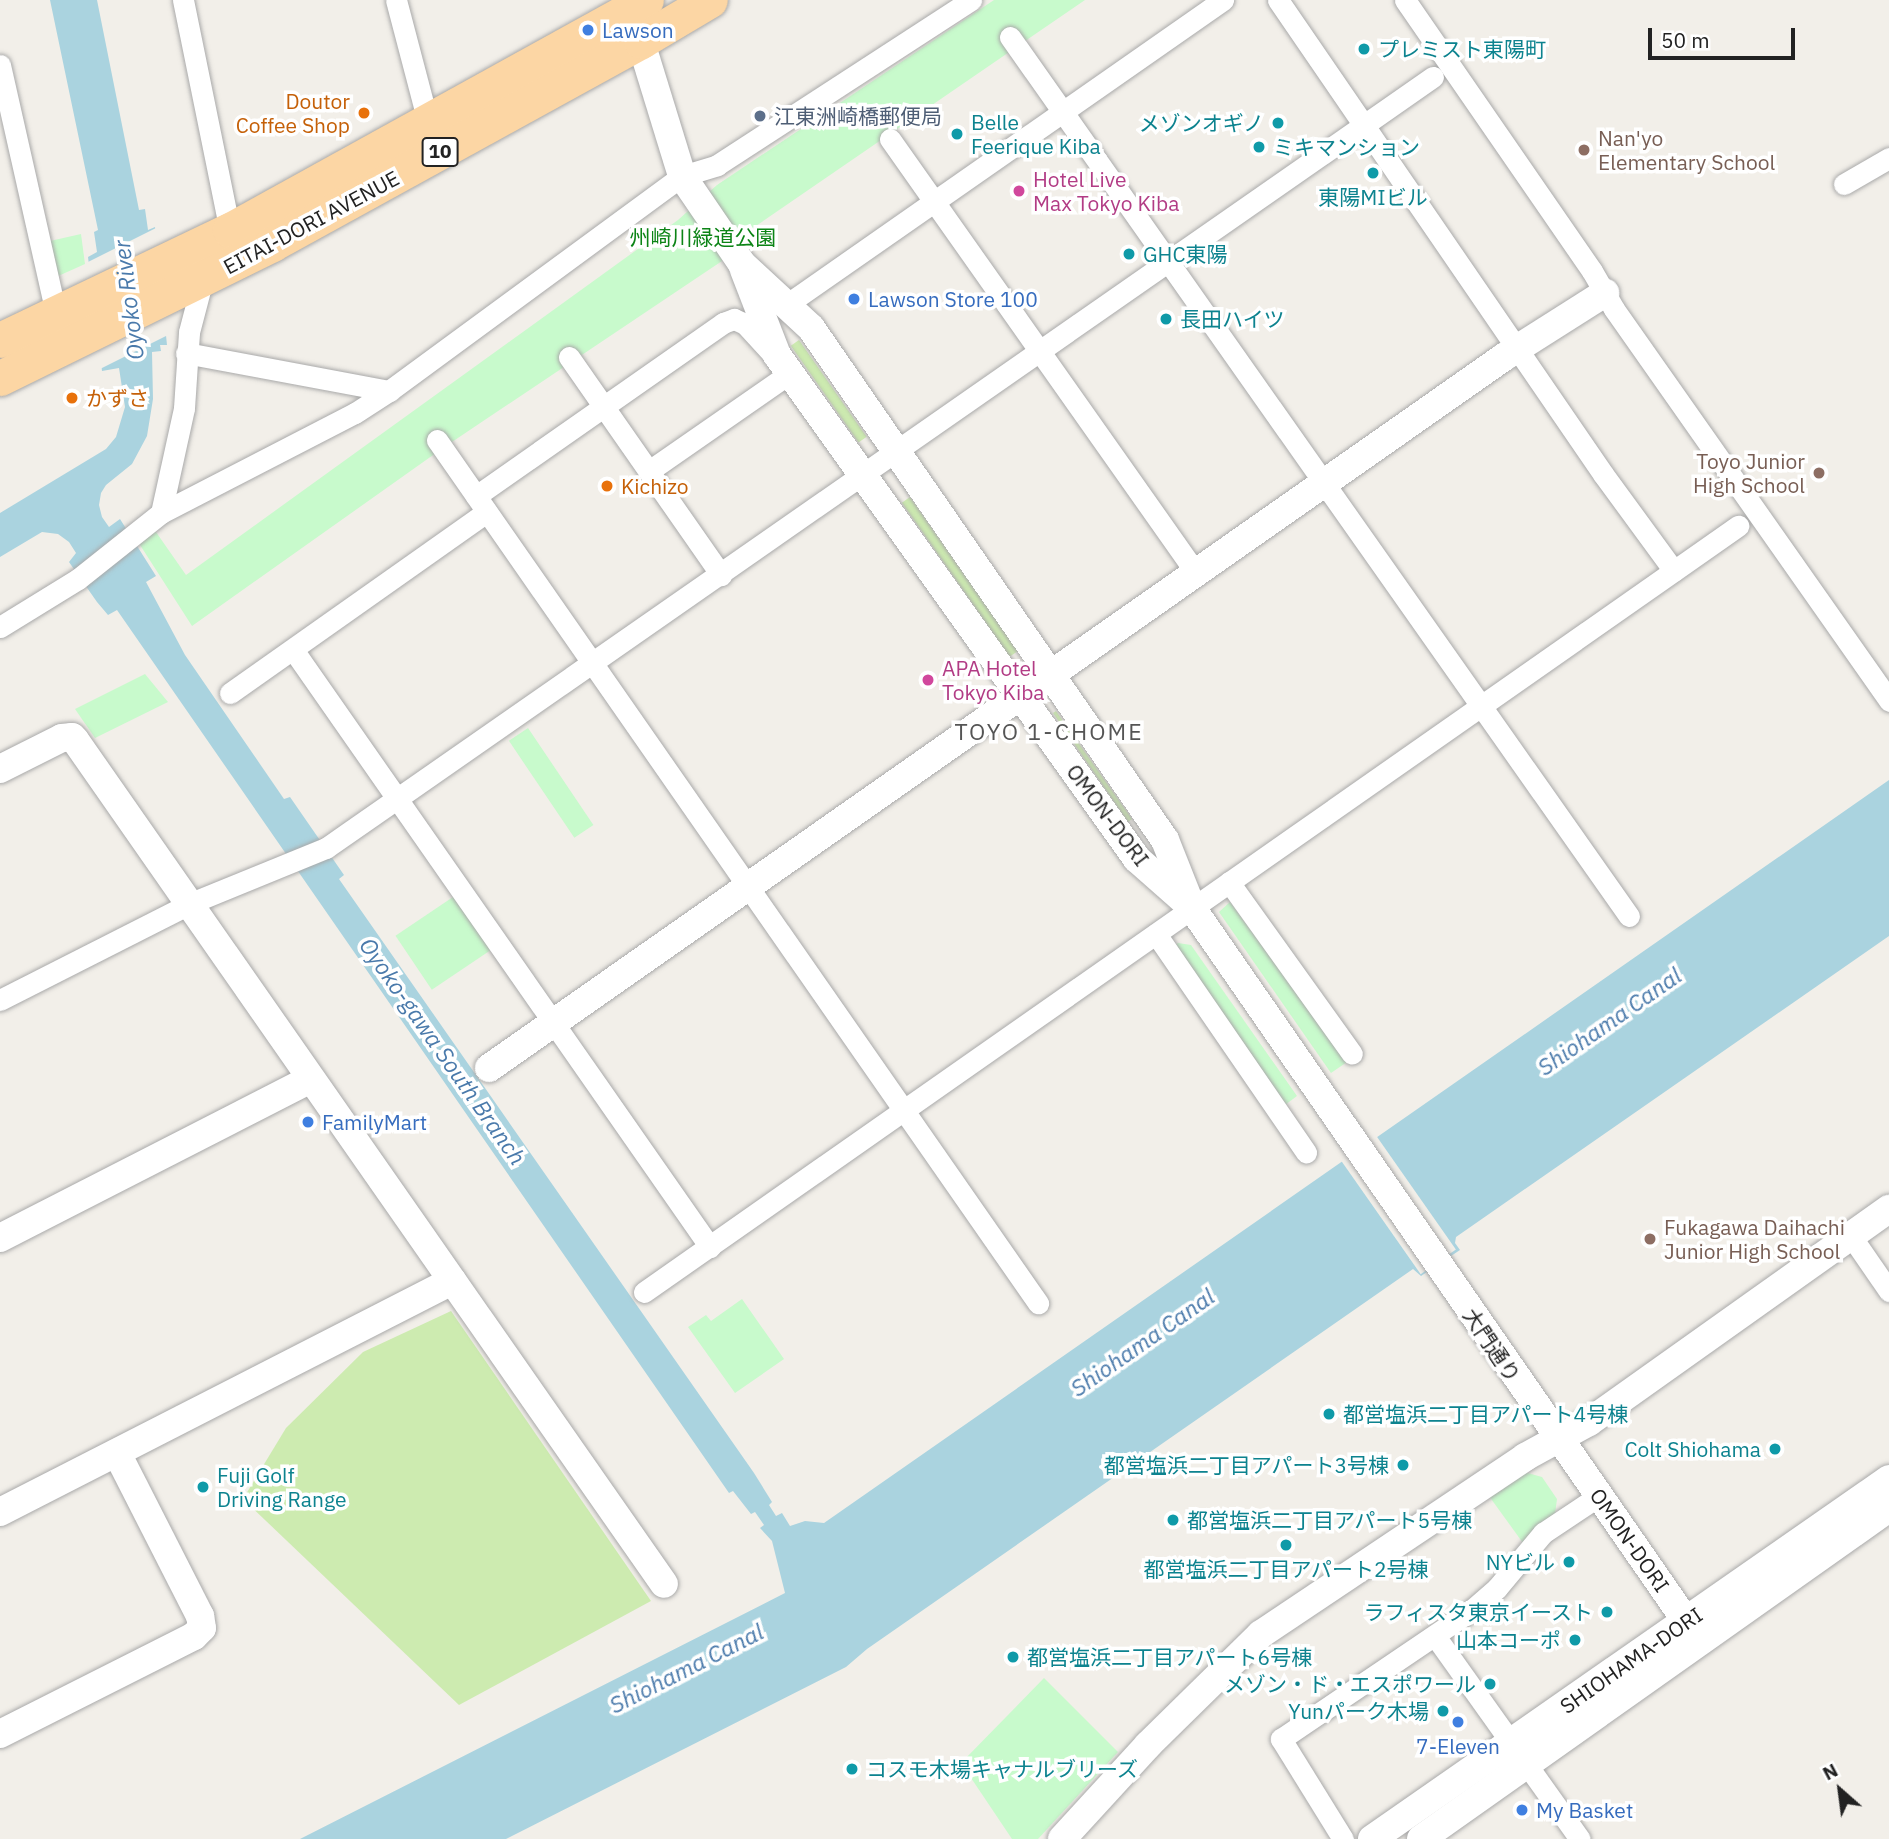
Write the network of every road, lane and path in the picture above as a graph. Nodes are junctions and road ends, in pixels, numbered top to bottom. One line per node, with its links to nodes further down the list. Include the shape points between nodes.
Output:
1 (183, 0): 21 (street)
2 (396, 0): 14 (street)
3 (710, 0): 10 (main road, EITAI-DORI AVENUE / 10)
4 (971, 0): 18 (street, via 717,164)
5 (1223, 0): 13 (street)
6 (1278, 0): 15 (street)
7 (1405, 0): 25 (street)
8 (635, 3): 10 (street); 14 (main road, EITAI-DORI AVENUE / 10)
9 (1010, 37): 13 (street)
10 (642, 41): 18 (street); 24 (main road, EITAI-DORI AVENUE / 10)
11 (0, 65): 27 (street)
12 (1433, 77): 15 (street)
13 (1064, 112): 20 (street); 22 (street)
14 (428, 122): 21 (main road, EITAI-DORI AVENUE / 10)
15 (1364, 125): 22 (street); 30 (street)
16 (890, 139): 20 (street)
17 (1889, 158): 19 (street)
18 (682, 176): 23 (street); 36 (street)
19 (1844, 184)
20 (934, 202): 26 (street); 31 (street)
21 (230, 230): 24 (street); 28 (main road, EITAI-DORI AVENUE / 10, via 163,263)
22 (1169, 262): 31 (street); 42 (street)
23 (742, 264): 26 (street, OMON-DORI); 34 (street, OMON-DORI, via 777,355)
24 (201, 280): 28 (main road, EITAI-DORI AVENUE / 10, via 167,298); 32 (street)
25 (1605, 293): 30 (street); 55 (street)
26 (786, 305): 39 (street, OMON-DORI, via 811,328)
27 (54, 313): 28 (main road, 10); 29 (main road, 10)
28 (83, 326): 35 (main road, 10)
29 (0, 340)
30 (1517, 349): 42 (street); 46 (street)
31 (1040, 352): 39 (street); 47 (street)
32 (186, 354): 36 (street); 44 (street, via 184,408)
33 (569, 357): 37 (street)
34 (790, 373): 37 (street, via 745,324 734,319); 40 (street); 41 (street, OMON-DORI)
35 (0, 378)
36 (389, 391): 44 (street)
37 (604, 406): 40 (street); 43 (street)
38 (437, 440): 43 (street)
39 (897, 452): 41 (street); 52 (street, OMON-DORI)
40 (649, 471): 48 (street)
41 (863, 476): 48 (street); 54 (street, OMON-DORI)
42 (1324, 484): 47 (street); 56 (street)
43 (482, 504): 50 (street); 51 (street)
44 (161, 513): 49 (street, via 78,579)
45 (1738, 526): 46 (street)
46 (1674, 571): 56 (street)
47 (1196, 573): 52 (street)
48 (721, 575): 51 (street)
49 (0, 627)
50 (294, 651): 53 (street); 58 (street)
51 (593, 664): 58 (street); 60 (street)
52 (1051, 675): 54 (street); 62 (street, OMON-DORI, via 1165,840)
53 (230, 693)
54 (1020, 696): 60 (street); 62 (street, OMON-DORI, via 1137,859)
55 (1889, 701)
56 (1480, 707): 59 (street); 63 (street)
57 (0, 769): 61 (street, via 72,737)
58 (398, 800): 61 (street, via 326,848); 66 (street)
59 (1229, 883): 62 (street); 67 (street)
60 (748, 887): 66 (street); 70 (street)
61 (191, 903): 65 (street); 69 (street)
62 (1192, 908): 64 (street); 80 (street, 大門通り)
63 (1629, 916)
64 (1156, 934): 70 (street); 71 (street)
65 (0, 1000)
66 (554, 1023): 68 (street); 75 (street)
67 (1352, 1054)
68 (489, 1068)
69 (311, 1079): 73 (street); 76 (street)
70 (904, 1110): 75 (street); 79 (street)
71 (1306, 1152)
72 (1889, 1209): 74 (street)
73 (2, 1231)
74 (1851, 1236): 77 (street); 80 (street, via 1589,1422)
75 (710, 1247): 78 (street)
76 (452, 1281): 81 (street); 86 (street)
77 (1889, 1291)
78 (644, 1292)
79 (1038, 1303)
80 (1558, 1439): 83 (street, OMON-DORI); 91 (street, via 1261,1634 1148,1745)
81 (117, 1453): 85 (street); 89 (street, via 202,1628)
82 (1889, 1479): 87 (street, SHIOHAMA-DORI)
83 (1600, 1495): 87 (street, OMON-DORI); 88 (street, via 1543,1533 1497,1588)
84 (1889, 1508): 87 (street)
85 (0, 1512)
86 (663, 1584)
87 (1693, 1631): 90 (street, SHIOHAMA-DORI)
88 (1434, 1636): 90 (street); 92 (street, via 1281,1739)
89 (0, 1734)
90 (1518, 1753): 93 (street, SHIOHAMA-DORI); 94 (street, SHIOHAMA-DORI); 95 (street)
91 (1062, 1839)
92 (1343, 1839)
93 (1372, 1839)
94 (1421, 1839)
95 (1580, 1839)

